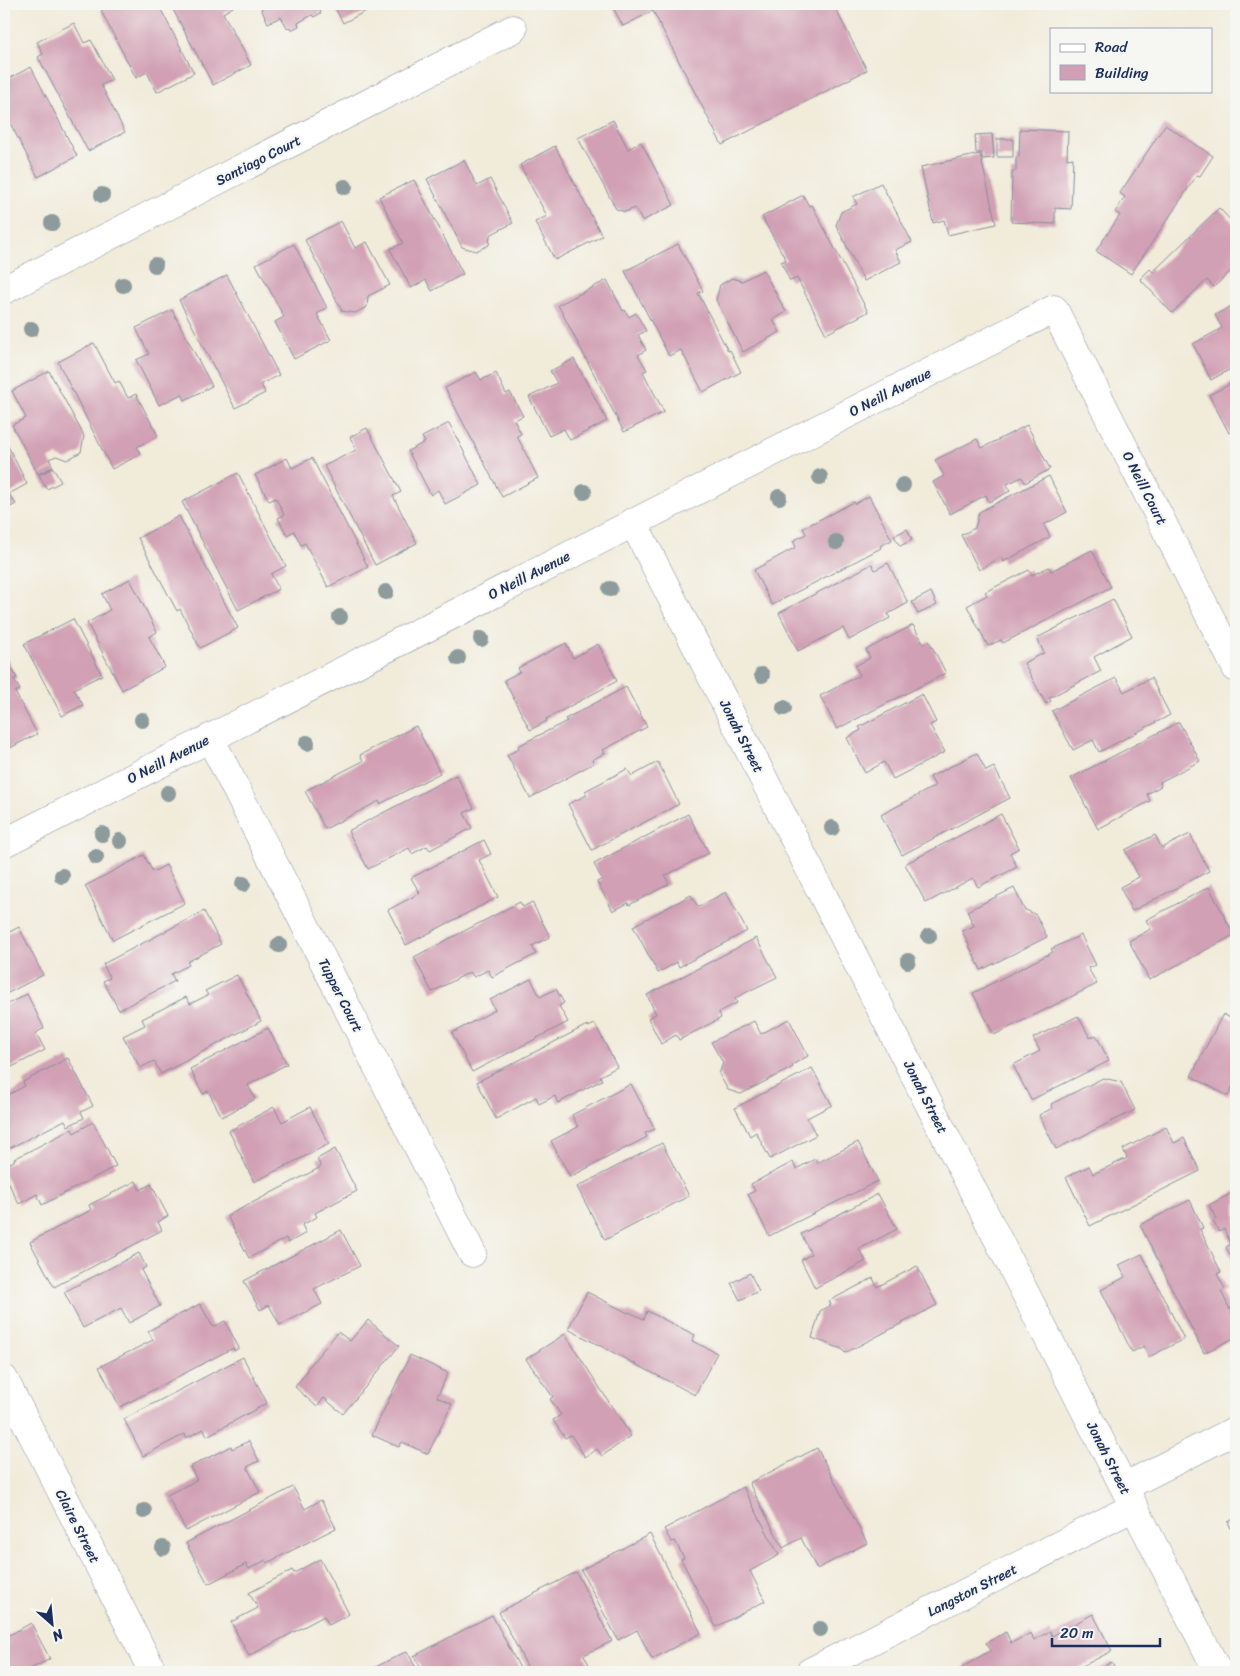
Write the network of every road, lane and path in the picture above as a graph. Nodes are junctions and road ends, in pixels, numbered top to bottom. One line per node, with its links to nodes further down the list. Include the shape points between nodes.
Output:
1 (513, 30): 2 (street, Santiago Court)
2 (4, 290)
3 (1054, 309): 4 (street, O Neill Avenue); 5 (street, O Neill Court)
4 (633, 522): 6 (street, O Neill Avenue); 11 (street, Jonah Street)
5 (1236, 668)
6 (210, 738): 7 (street, O Neill Avenue); 8 (street, Tupper Court)
7 (4, 843)
8 (472, 1253)
9 (4, 1379): 12 (street, Claire Street)
10 (1236, 1430): 11 (street, Langston Street)
11 (1129, 1497): 13 (street, Langston Street); 14 (street, Jonah Street)
12 (153, 1672)
13 (810, 1672)
14 (1218, 1672)

